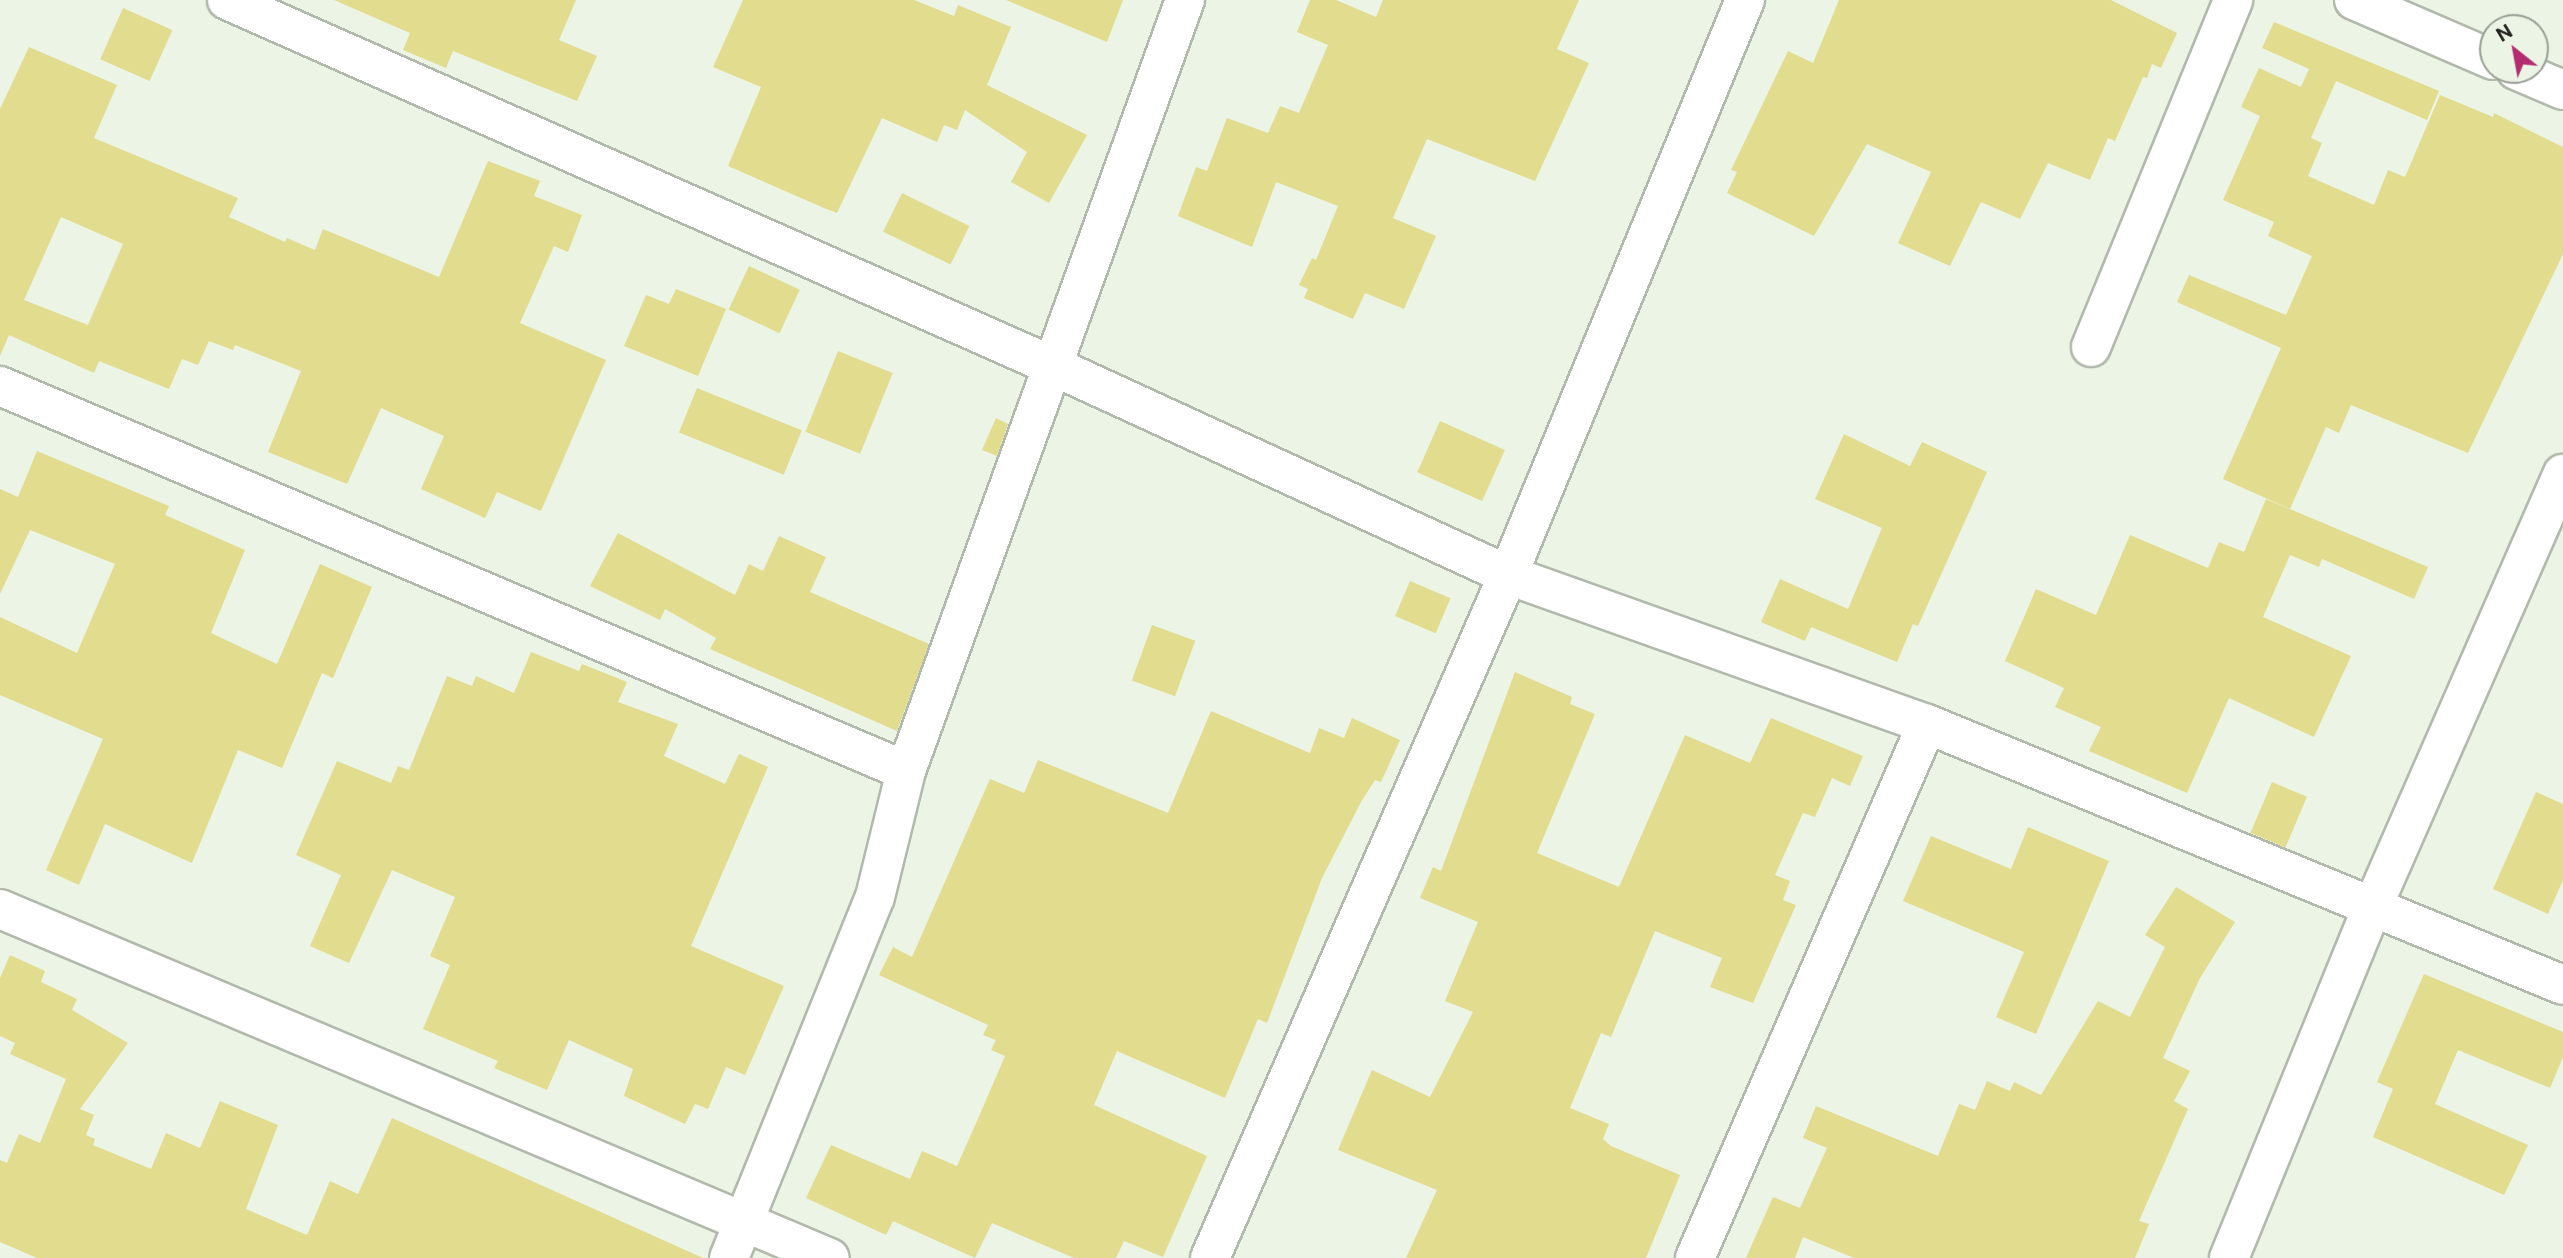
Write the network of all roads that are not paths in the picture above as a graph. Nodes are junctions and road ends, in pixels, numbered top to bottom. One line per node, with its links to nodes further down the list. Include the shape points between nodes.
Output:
1 (226, 0): 8 (street)
2 (1185, 0): 8 (street)
3 (1745, 0): 11 (street)
4 (2233, 0): 7 (street)
5 (2354, 0): 6 (street)
6 (2479, 54)
7 (2091, 347)
8 (1053, 366): 11 (street); 13 (street)
9 (0, 386): 13 (street)
10 (2563, 474): 14 (street)
11 (1508, 575): 12 (street); 20 (street)
12 (1927, 724): 14 (street); 21 (street)
13 (906, 771): 17 (street, via 875,897)
14 (2373, 906): 16 (street); 22 (street)
15 (0, 909): 17 (street)
16 (2563, 985)
17 (745, 1224): 18 (street); 19 (street)
18 (729, 1258)
19 (830, 1258)
20 (1210, 1258)
21 (1695, 1258)
22 (2229, 1258)

